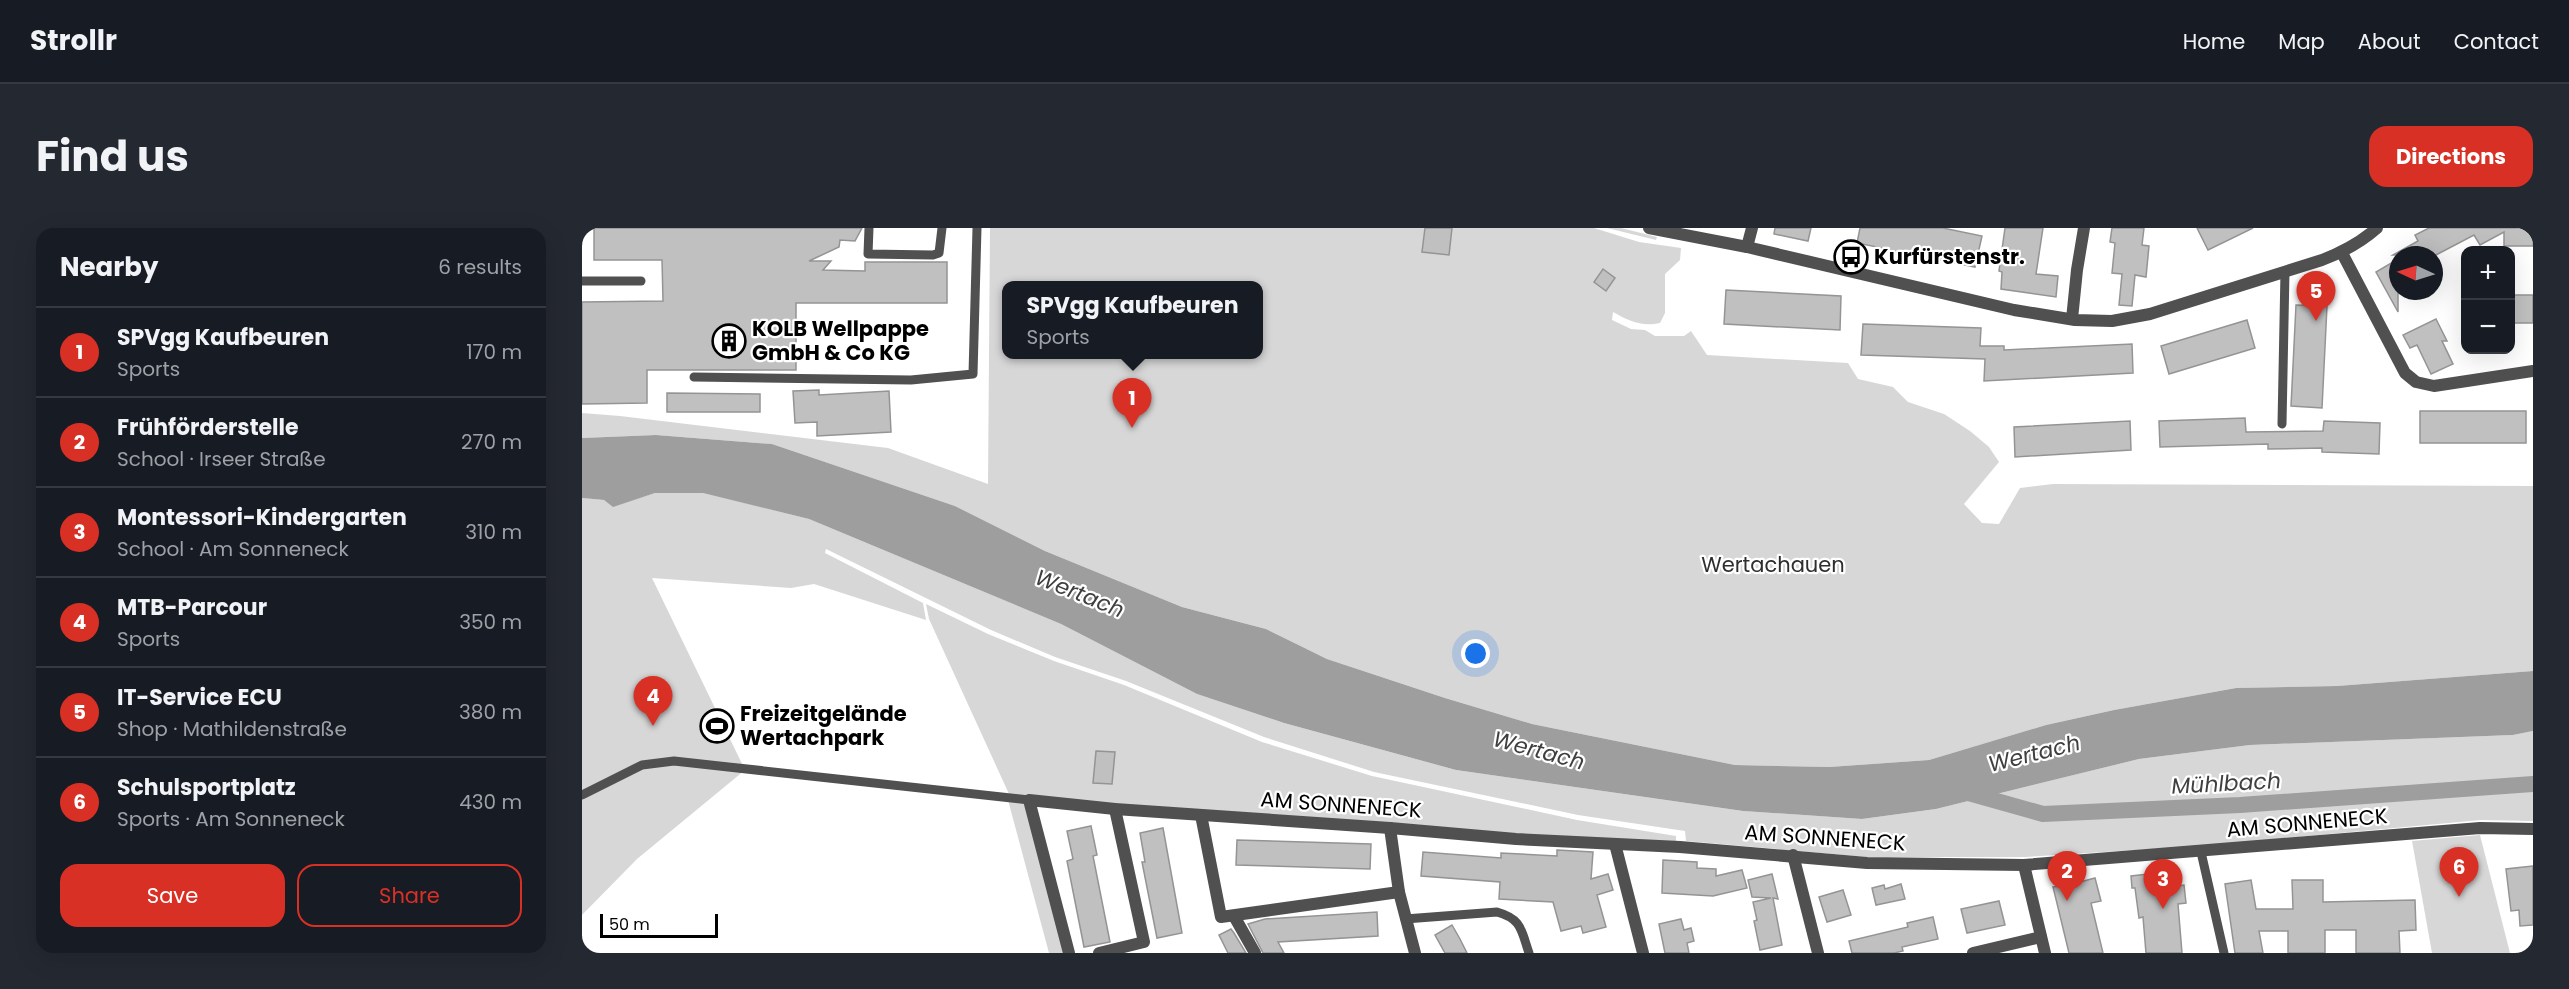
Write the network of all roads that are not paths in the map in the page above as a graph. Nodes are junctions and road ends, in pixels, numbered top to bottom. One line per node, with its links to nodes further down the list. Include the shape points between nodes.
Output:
1 (869, 228): 2 (lane, via 868,254 933,255 939,253)
2 (942, 228)
3 (976, 228): 15 (lane, via 973,374 911,380)
4 (1649, 228): 8 (street)
5 (1752, 228): 8 (street)
6 (2084, 228): 13 (street)
7 (2377, 228): 9 (street)
8 (1747, 247): 13 (street, via 2014,310)
9 (2342, 253): 10 (street); 14 (street, via 2405,373 2416,382 2434,386)
10 (2285, 271): 13 (street, via 2150,314 2112,321); 16 (lane)
11 (582, 281): 12 (lane)
12 (641, 281)
13 (2072, 319)
14 (2533, 371)
15 (694, 377)
16 (2282, 424)
17 (582, 795): 18 (lane, via 642,765 675,761)
18 (1029, 800): 19 (street, AM SONNENECK); 31 (street)
19 (1115, 809): 20 (street, AM SONNENECK); 32 (street, via 1144,942)
20 (1201, 815): 21 (street, AM SONNENECK); 28 (street, via 1221,917)
21 (1390, 828): 23 (street, AM SONNENECK); 27 (street)
22 (2533, 829): 24 (street, AM SONNENECK, via 2480,828)
23 (1615, 844): 25 (street, AM SONNENECK); 36 (street)
24 (2201, 852): 26 (street, AM SONNENECK); 40 (lane)
25 (1793, 855): 26 (street, AM SONNENECK, via 1867,863); 37 (street)
26 (2024, 865): 30 (street)
27 (1399, 892): 28 (street); 29 (street)
28 (1234, 916): 33 (street)
29 (1405, 919): 34 (street); 35 (lane, via 1497,912 1512,916)
30 (2041, 937): 38 (street); 39 (street)
31 (1069, 953)
32 (1099, 953)
33 (1255, 953)
34 (1415, 953)
35 (1528, 953)
36 (1643, 953)
37 (1818, 953)
38 (1973, 953)
39 (2045, 953)
40 (2224, 953)

